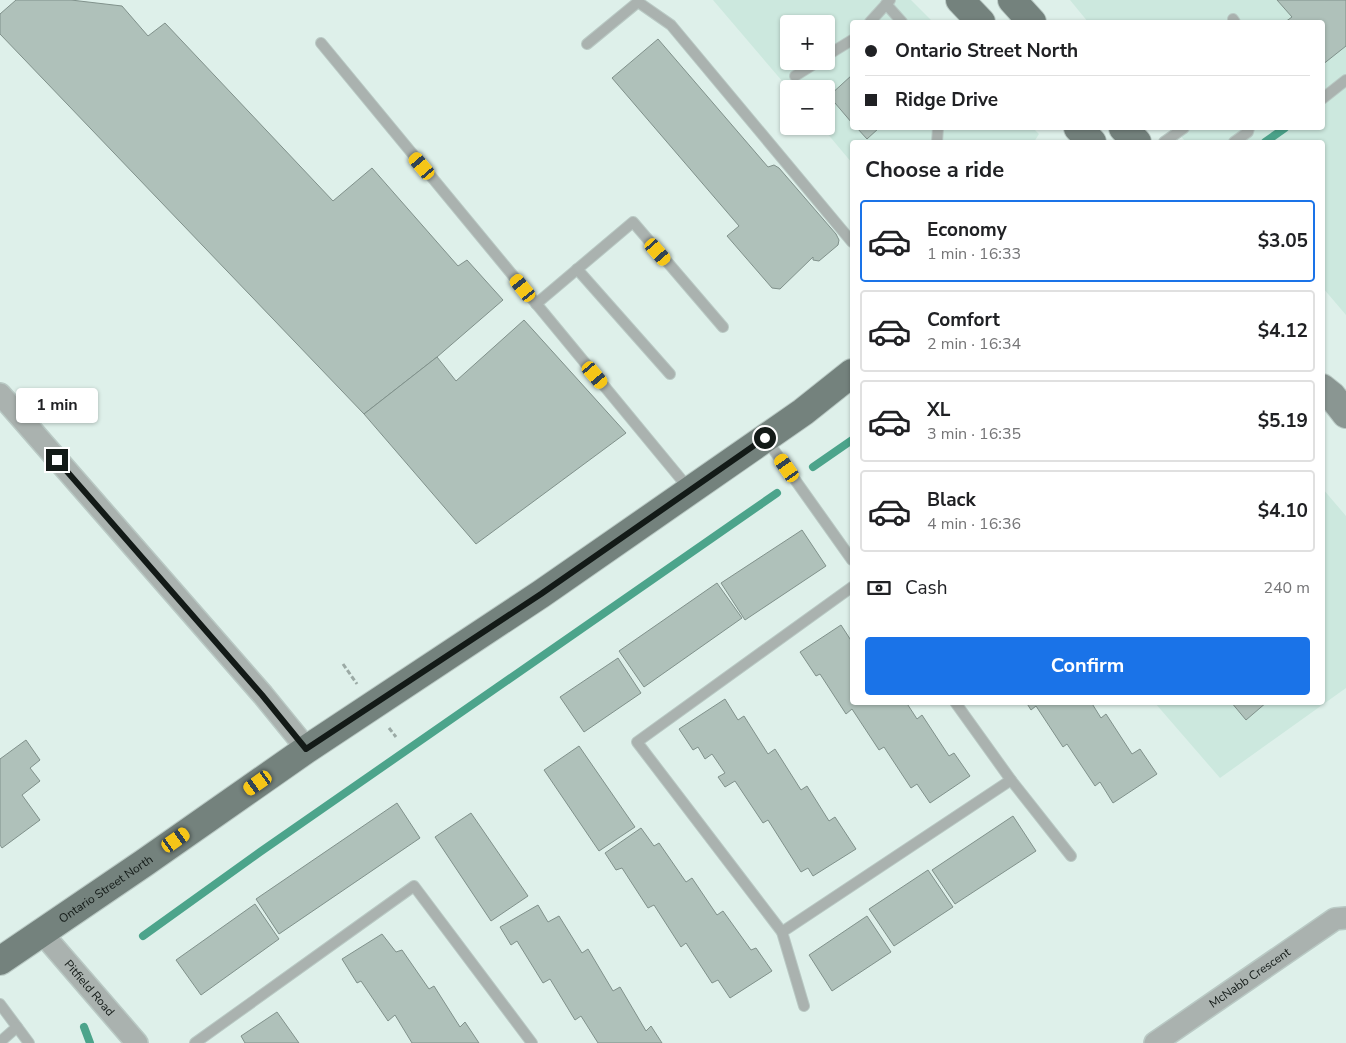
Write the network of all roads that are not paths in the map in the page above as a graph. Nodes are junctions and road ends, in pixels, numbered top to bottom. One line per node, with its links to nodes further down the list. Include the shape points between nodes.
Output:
1 (960, 0): 6 (main road)
2 (1012, 0): 7 (main road)
3 (888, 2): 4 (lane); 5 (lane)
4 (872, 20)
5 (901, 20)
6 (979, 20)
7 (1030, 20)
8 (850, 41): 11 (lane)
9 (321, 44): 26 (lane)
10 (587, 44): 24 (lane, via 638,2 671,25)
11 (835, 50)
12 (805, 70): 13 (lane)
13 (795, 76)
14 (1346, 80): 15 (lane)
15 (1325, 97)
16 (1080, 130): 20 (main road)
17 (1126, 130): 21 (main road)
18 (1181, 130): 22 (lane)
19 (1248, 130): 23 (lane)
20 (1090, 140)
21 (1134, 140)
22 (1167, 140)
23 (1237, 140)
24 (850, 240)
25 (576, 269): 26 (lane); 27 (lane, via 632,222); 28 (lane)
26 (536, 304): 34 (lane)
27 (723, 326)
28 (670, 374)
29 (850, 375): 33 (main road, Ontario Street North)
30 (1325, 390): 32 (main road)
31 (2, 400): 38 (street)
32 (1346, 414)
33 (765, 438): 34 (main road, Ontario Street North); 35 (lane)
34 (690, 490): 38 (main road, Ontario Street North, via 541,594)
35 (850, 557)
36 (850, 588): 43 (lane, via 637,742)
37 (957, 705): 39 (lane)
38 (306, 749): 42 (main road, Ontario Street North)
39 (1011, 780): 40 (lane); 43 (lane)
40 (1071, 856)
41 (1346, 918): 53 (street, McNabb Crescent, via 1335,919)
42 (41, 932): 44 (main road, Ontario Street North); 50 (street, Pitfield Road)
43 (782, 932): 46 (lane)
44 (0, 961)
45 (0, 1004): 47 (lane)
46 (804, 1006)
47 (17, 1027): 48 (lane); 49 (lane)
48 (0, 1042)
49 (30, 1043)
50 (137, 1043)
51 (195, 1043): 52 (lane, via 414,886)
52 (532, 1043)
53 (1155, 1043)

